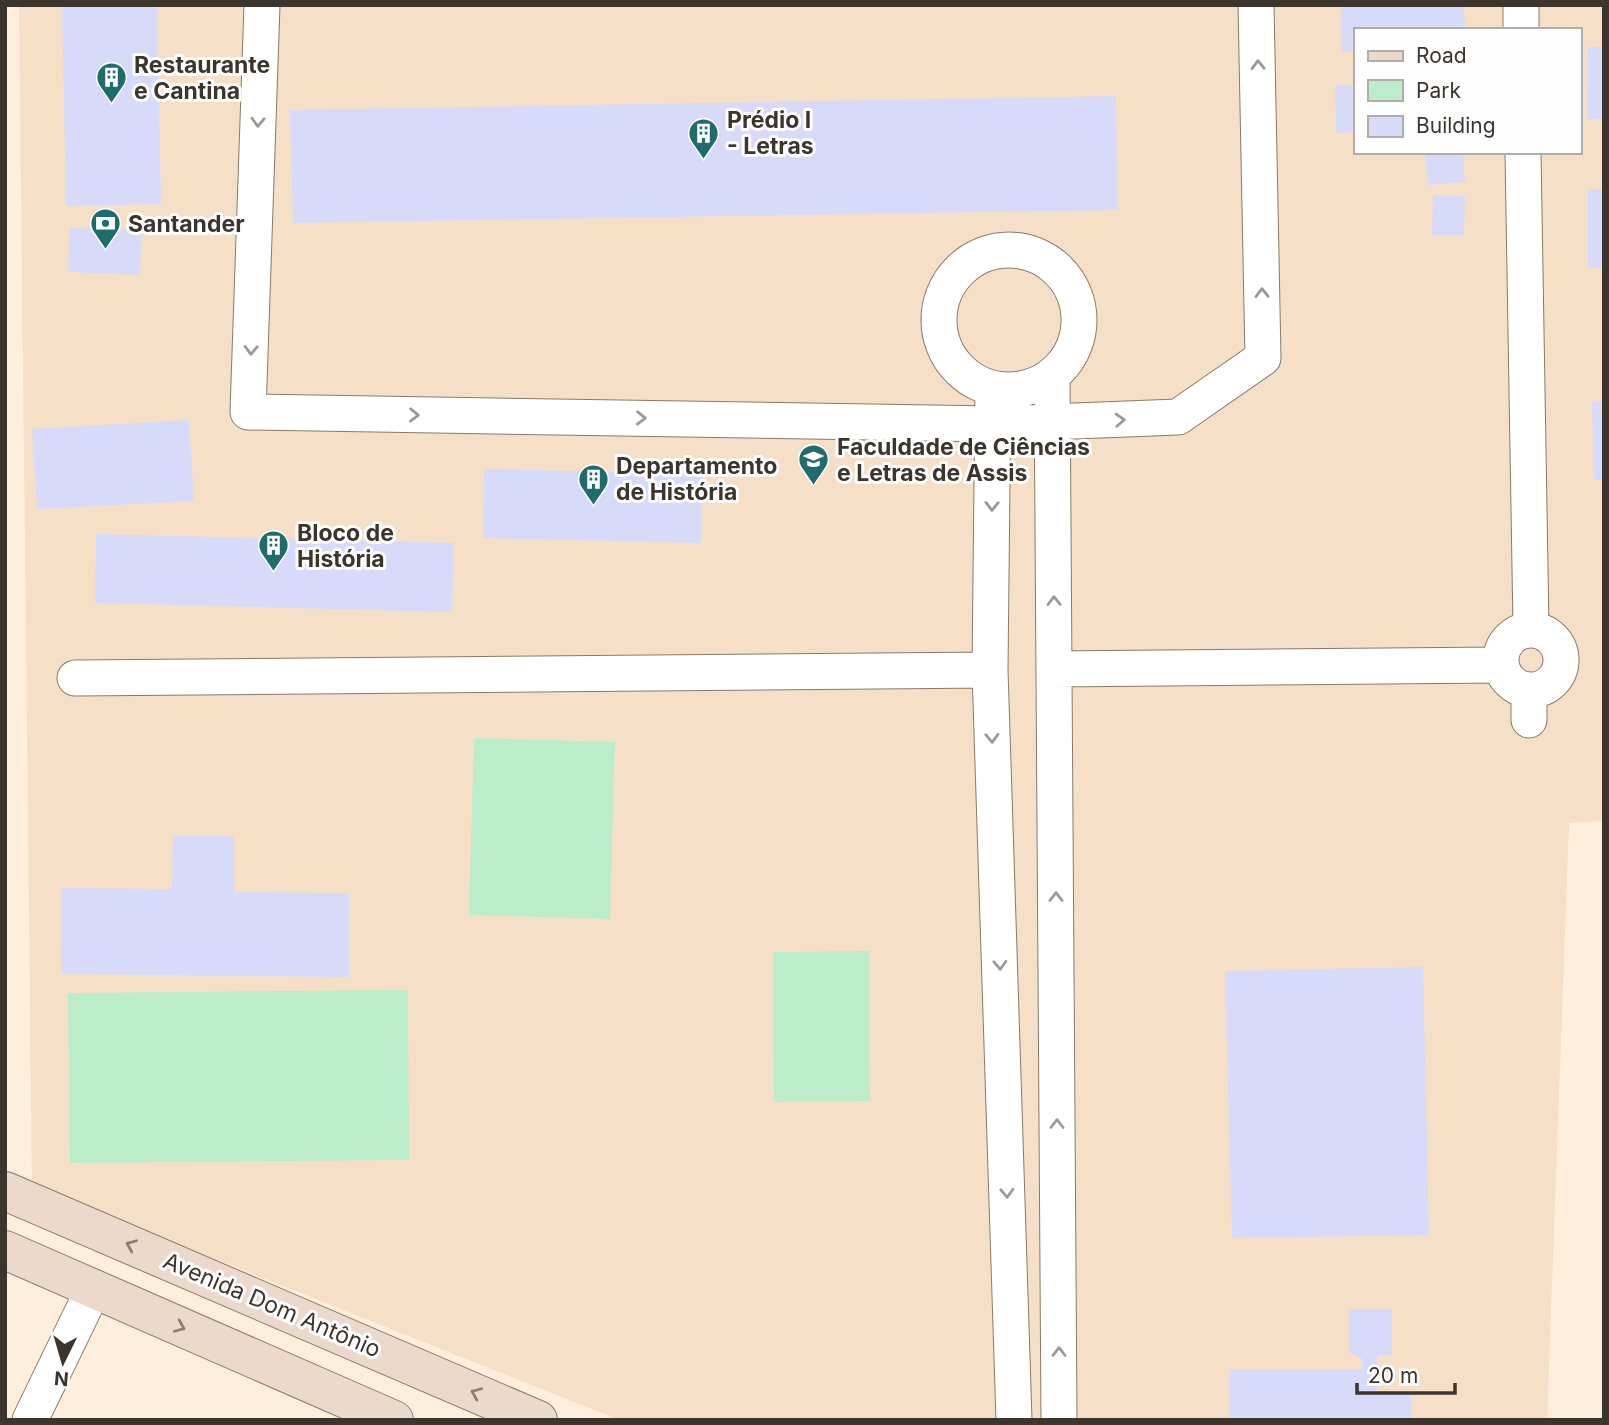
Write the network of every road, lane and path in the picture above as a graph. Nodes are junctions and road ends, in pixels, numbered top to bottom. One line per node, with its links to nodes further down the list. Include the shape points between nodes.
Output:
1 (262, 5): 8 (street, one-way to 8, via 248,412)
2 (1256, 5): 9 (street, one-way to 2, via 1178,417 1264,358)
3 (1521, 5): 4 (street)
4 (1521, 28)
5 (1523, 154): 10 (street)
6 (1052, 376): 7 (street, via 1034,386); 7 (street, via 1067,361 1076,342 1077,300 1068,281 1036,255 994,251 974,259 952,280 939,309 945,350 957,368); 9 (street)
7 (993, 389): 8 (street)
8 (994, 424): 9 (street); 13 (street, one-way to 13)
9 (1052, 424): 12 (street, one-way to 9)
10 (1531, 628): 11 (street, via 1506,639); 11 (street, via 1551,635 1575,654 1555,681 1529,706)
11 (1499, 665): 12 (street)
12 (1055, 669): 16 (street, one-way to 12)
13 (990, 670): 14 (street); 15 (street, one-way to 15)
14 (75, 678)
15 (1003, 1053): 16 (street); 23 (street, one-way to 23)
16 (1057, 1053): 24 (street, one-way to 16)
17 (5, 1191): 22 (main road, Avenida Dom Antônio, one-way to 17)
18 (5, 1250): 19 (main road)
19 (93, 1290): 20 (street); 21 (main road, one-way to 21)
20 (30, 1420)
21 (394, 1420)
22 (538, 1420)
23 (1014, 1420)
24 (1059, 1420)

